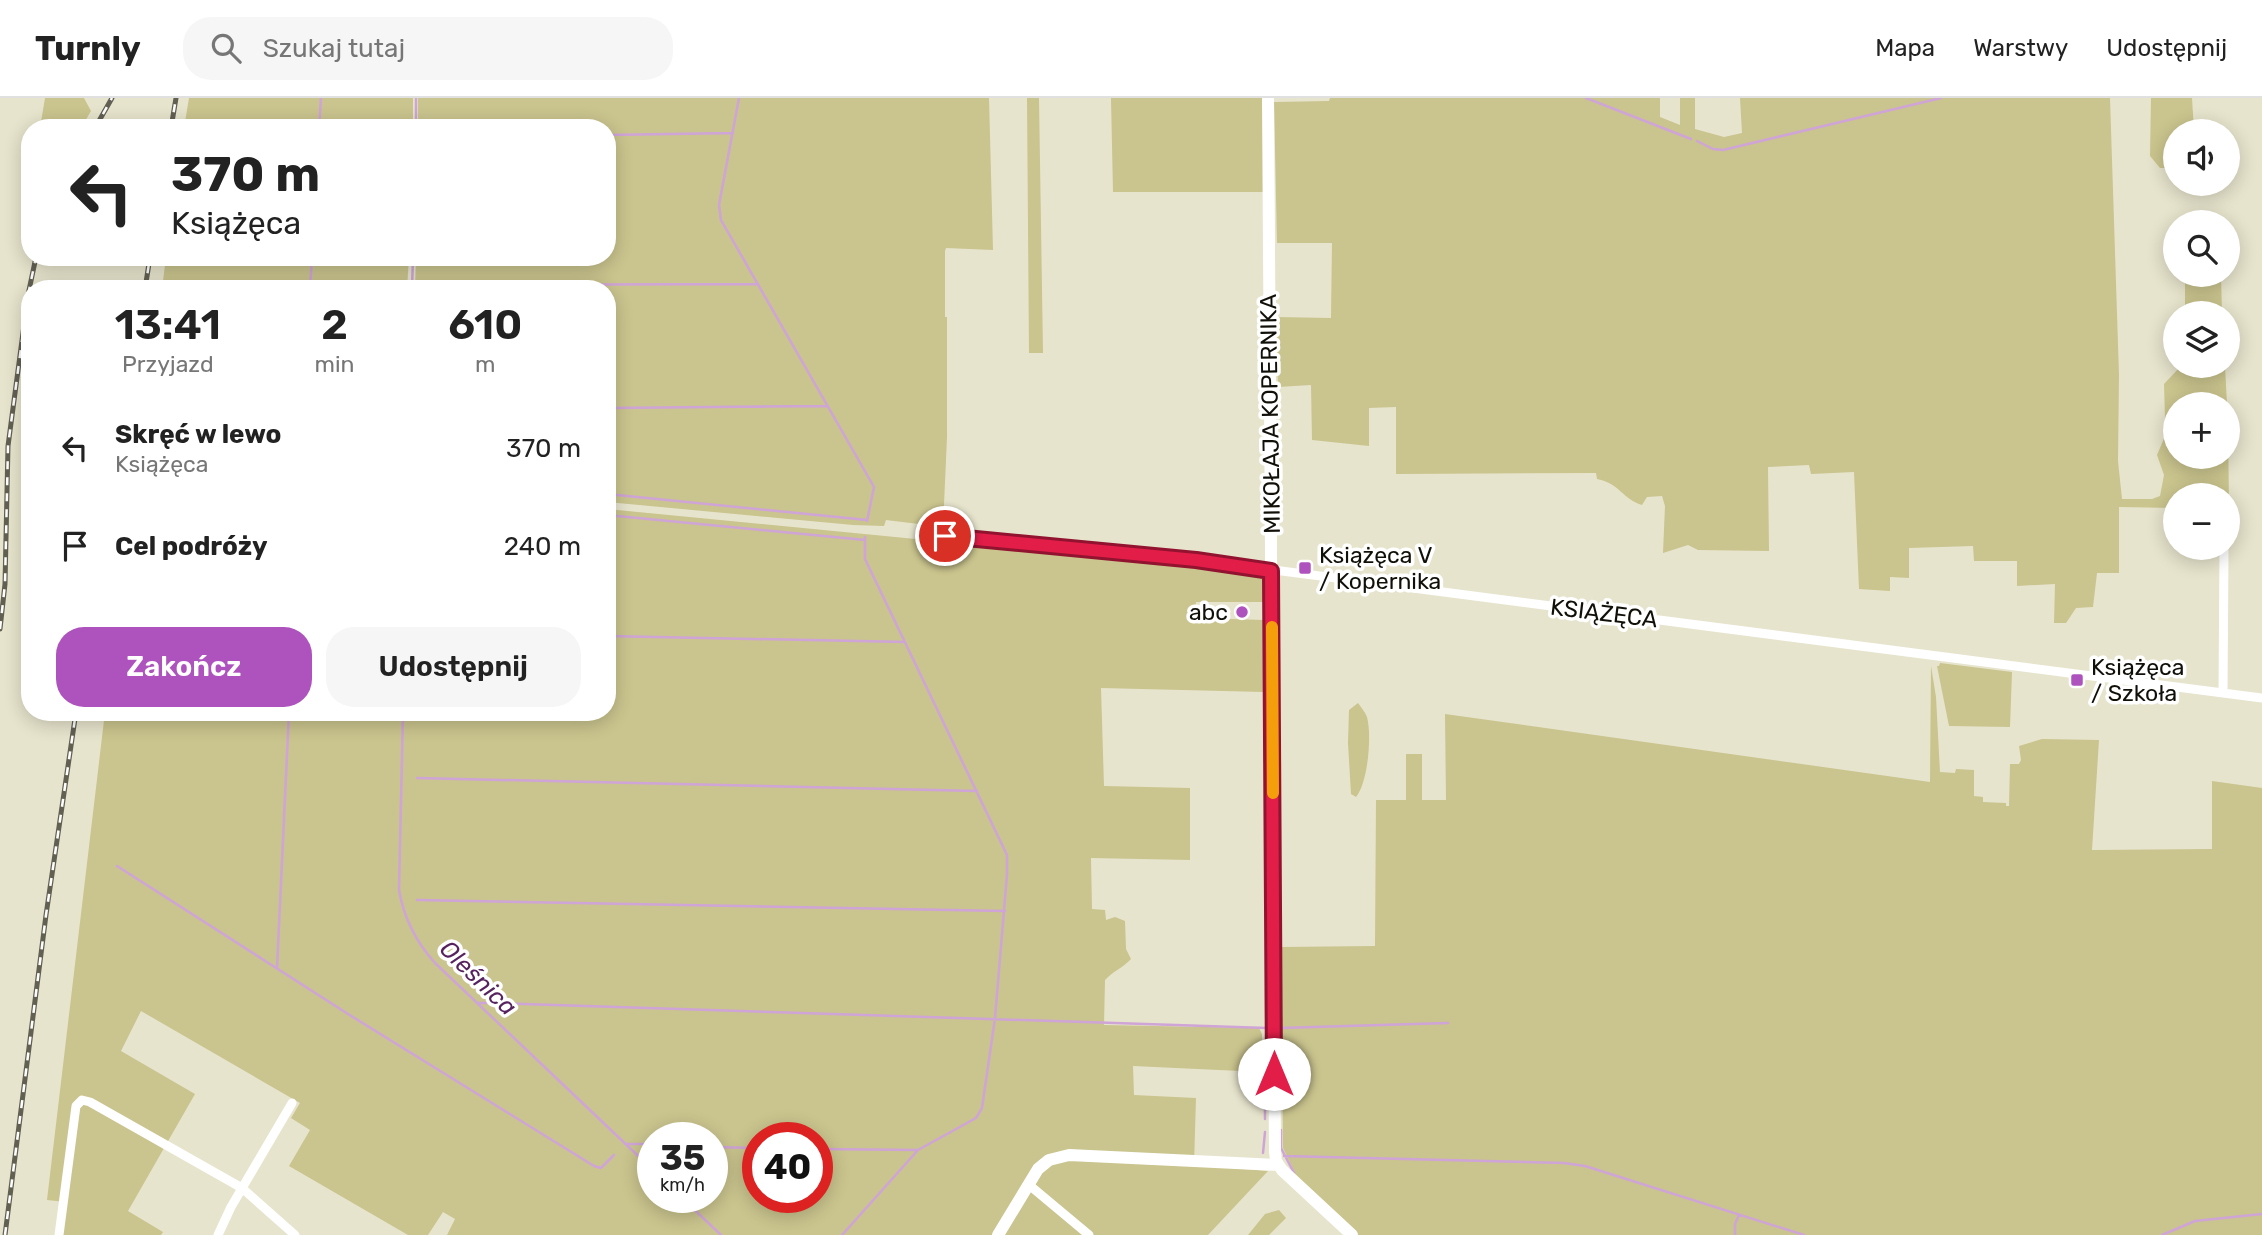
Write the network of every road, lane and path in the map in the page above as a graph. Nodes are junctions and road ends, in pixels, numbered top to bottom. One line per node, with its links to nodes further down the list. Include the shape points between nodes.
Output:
1 (1268, 98): 4 (street, MIKOŁAJA KOPERNIKA)
2 (945, 536): 4 (street, KSIĄŻĘCA)
3 (2224, 560): 5 (street)
4 (1271, 571): 5 (street, KSIĄŻĘCA); 8 (street, MIKOŁAJA KOPERNIKA)
5 (2223, 693): 6 (street, KSIĄŻĘCA)
6 (2262, 698)
7 (292, 1103): 10 (street)
8 (1278, 1165): 9 (street, via 1069,1155 1049,1160); 16 (street)
9 (1028, 1184): 14 (street); 15 (street)
10 (242, 1188): 11 (street, via 82,1100 76,1106); 12 (street); 13 (street)
11 (59, 1235)
12 (218, 1235)
13 (295, 1235)
14 (998, 1235)
15 (1089, 1235)
16 (1352, 1235)

